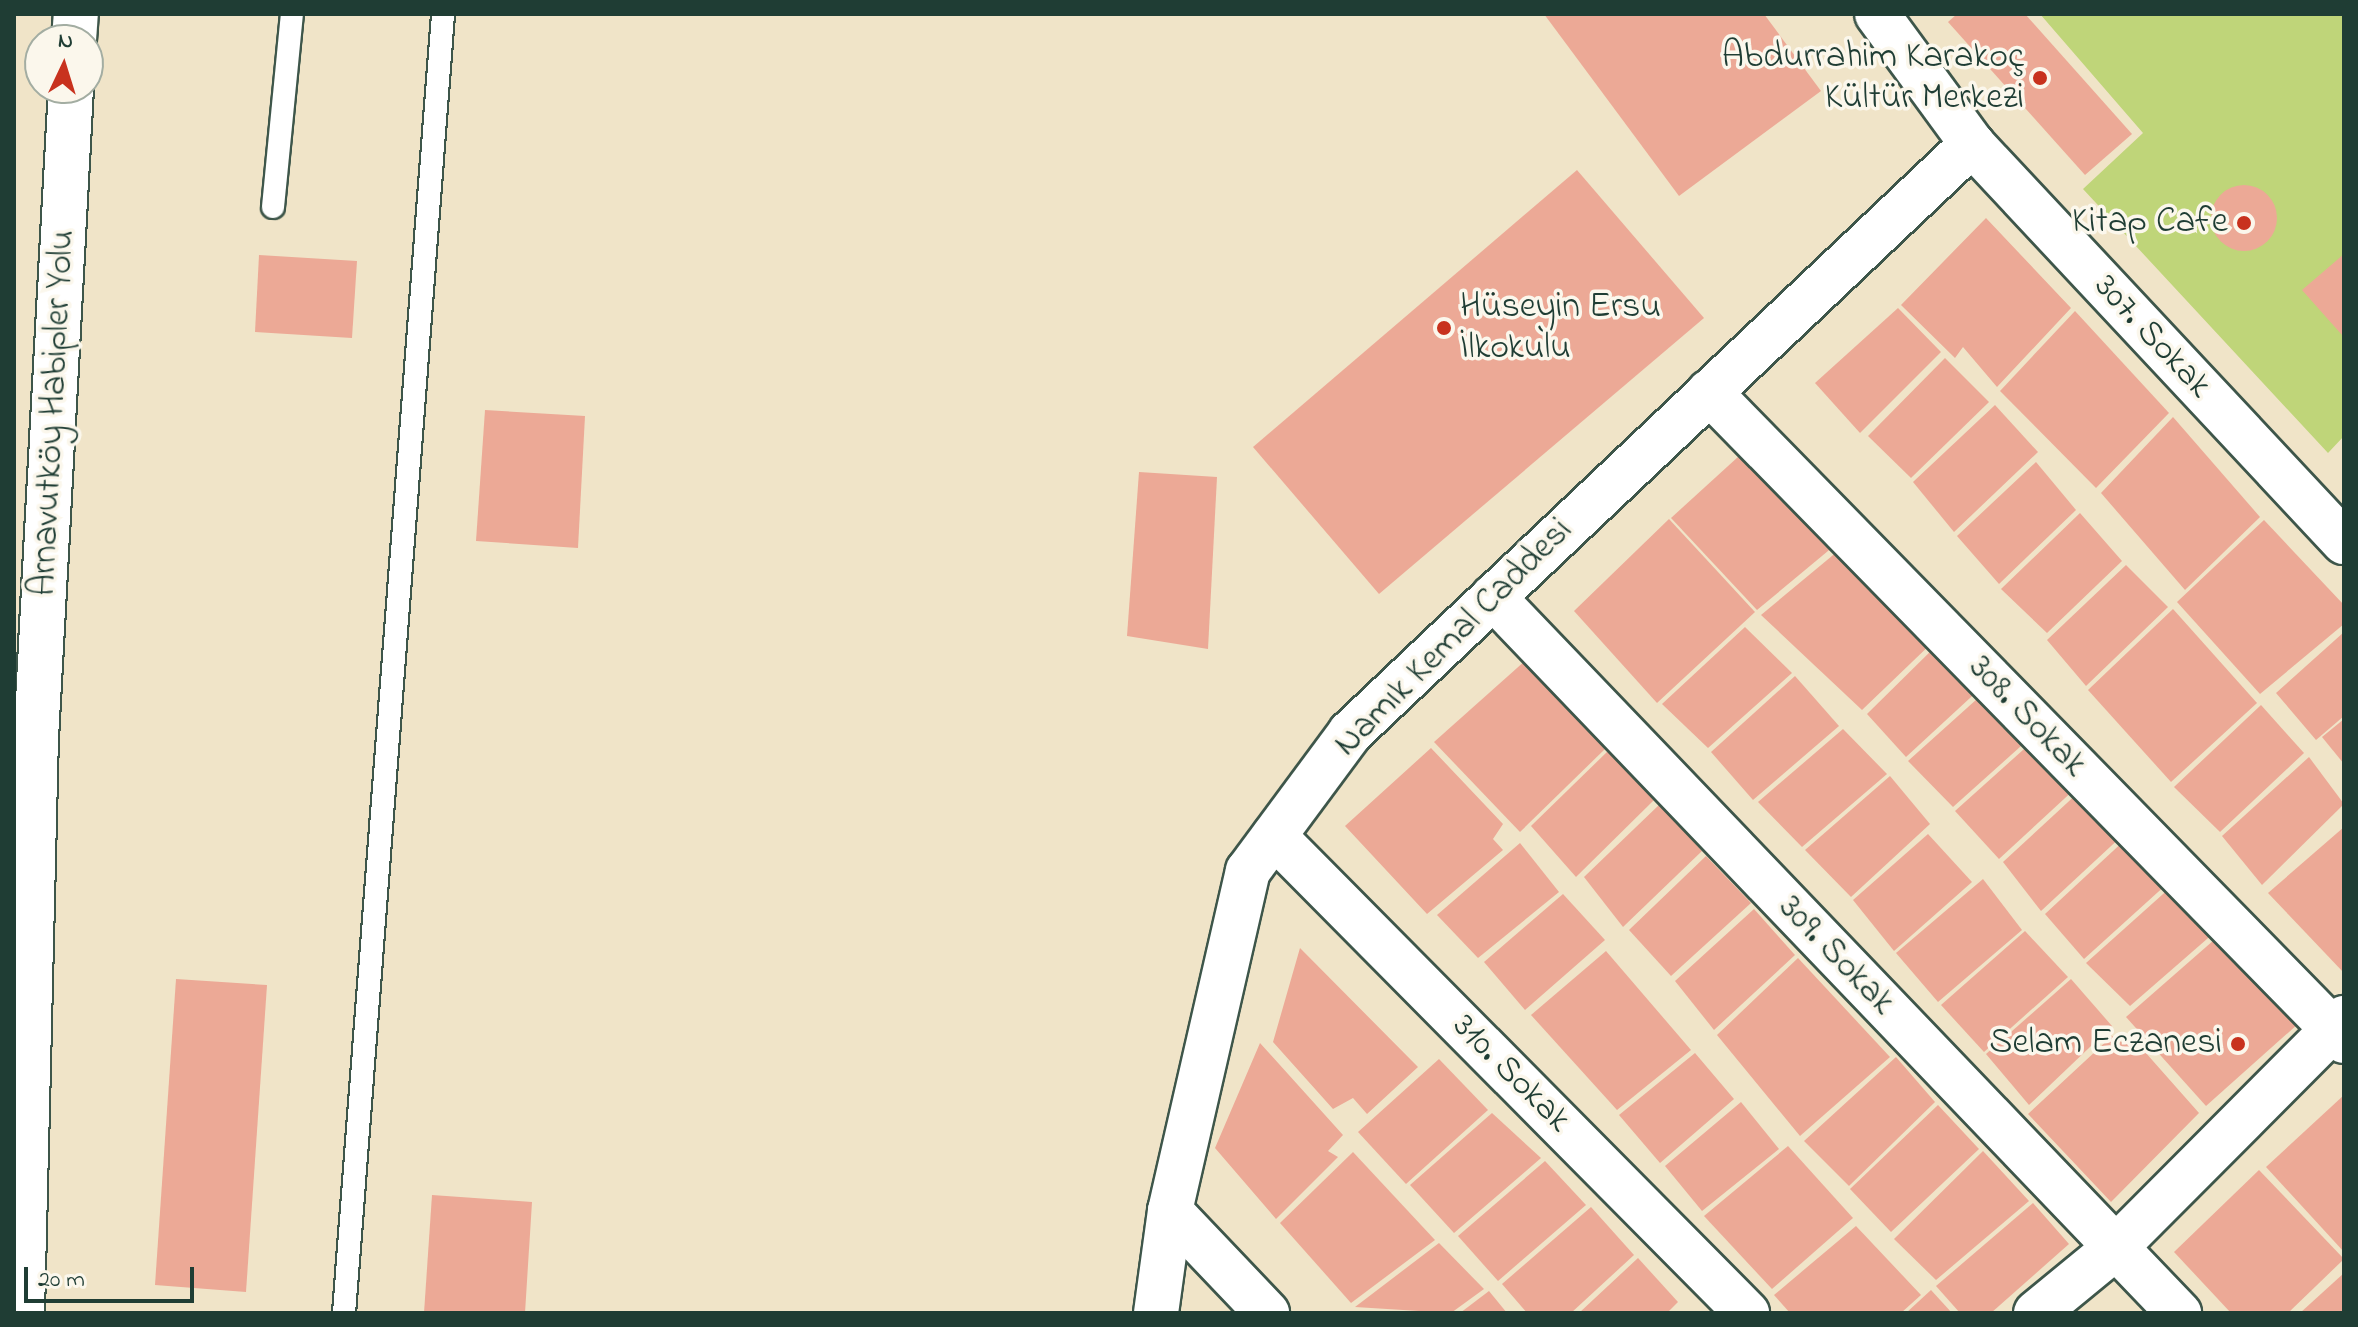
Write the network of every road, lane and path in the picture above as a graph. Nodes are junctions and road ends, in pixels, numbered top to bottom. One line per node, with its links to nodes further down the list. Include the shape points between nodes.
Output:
1 (292, 14): 6 (lane)
2 (443, 14): 15 (lane)
3 (1877, 14): 5 (main road, 307. Sokak)
4 (70, 104): 14 (main road, Arnavutköy Habipler Yolu, via 36,738)
5 (1972, 144): 7 (main road, Namık Kemal Caddesi); 8 (main road, 307. Sokak)
6 (273, 207)
7 (1709, 392): 9 (main road, Namık Kemal Caddesi); 11 (main road, 308. Sokak)
8 (2339, 526)
9 (1493, 597): 10 (main road, Namık Kemal Caddesi, via 1350,733); 13 (main road, 309. Sokak)
10 (1274, 836): 12 (main road, Namık Kemal Caddesi, via 1248,871); 18 (main road, 310. Sokak)
11 (2340, 1029): 13 (main road)
12 (1170, 1211): 16 (main road, Namık Kemal Caddesi); 17 (main road)
13 (2115, 1248): 19 (main road); 20 (main road, 309. Sokak)
14 (22, 1313)
15 (344, 1313)
16 (1156, 1313)
17 (1267, 1313)
18 (1747, 1313)
19 (2036, 1313)
20 (2179, 1313)

